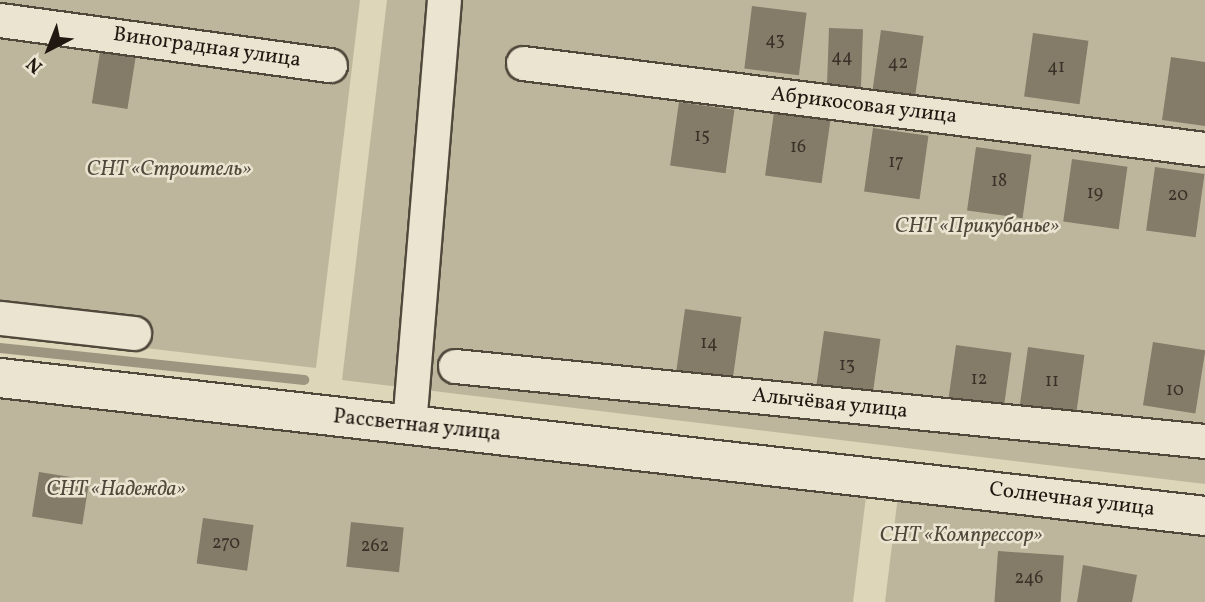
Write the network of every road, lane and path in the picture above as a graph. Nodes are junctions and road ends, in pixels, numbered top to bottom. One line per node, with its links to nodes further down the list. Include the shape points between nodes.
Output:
1 (444, 0): 10 (street)
2 (0, 20): 4 (street, Виноградная улица)
3 (523, 63): 5 (street, Абрикосовая улица)
4 (330, 65)
5 (1205, 149)
6 (0, 318): 7 (street)
7 (135, 333)
8 (455, 366): 11 (street, Алычёвая улица)
9 (0, 378): 10 (street, Рассветная улица)
10 (409, 425): 12 (street, Рассветная улица)
11 (1205, 441)
12 (939, 484): 13 (street, Солнечная улица)
13 (1205, 516)

